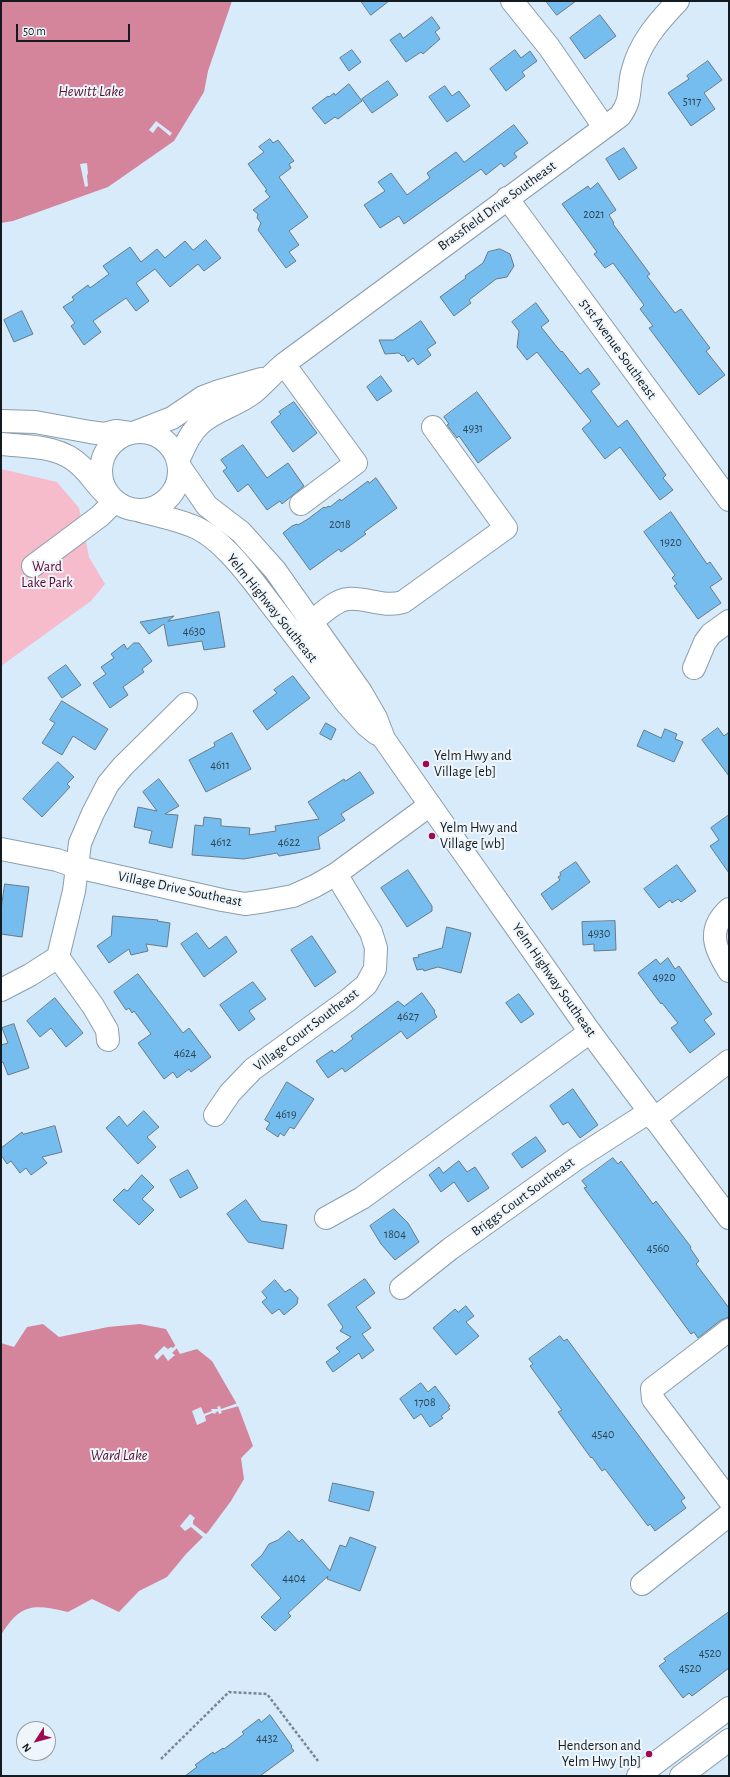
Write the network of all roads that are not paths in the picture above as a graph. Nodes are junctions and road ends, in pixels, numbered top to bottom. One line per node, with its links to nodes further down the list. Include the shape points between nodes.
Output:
1 (512, 1): 3 (street, via 549,47)
2 (678, 1): 3 (street, Brassfield Drive Southeast, via 643,44 632,72 626,108 620,116)
3 (604, 127): 4 (street, Brassfield Drive Southeast)
4 (507, 198): 5 (street, Brassfield Drive Southeast); 12 (street, 51st Avenue Southeast)
5 (276, 370): 8 (street, Brassfield Drive Southeast, via 253,382 203,397 172,418); 10 (street, Brassfield Drive Southeast, via 252,394 199,424 189,439); 13 (street, via 356,463)
6 (1, 421): 8 (street, via 35,422 104,434 116,431)
7 (433, 427): 17 (street, via 506,528 403,602 394,604 348,599 338,603)
8 (133, 433): 10 (street, via 144,432 161,438 174,450); 11 (street, via 111,445 102,462 102,481)
9 (1, 444): 11 (street, via 53,449 68,455)
10 (179, 464): 14 (street, via 178,484 169,499 154,508); 17 (street, Yelm Highway Southeast, via 207,506 241,532 274,570)
11 (113, 499): 14 (street, via 122,506); 15 (street, via 100,516)
12 (729, 500)
13 (301, 504)
14 (137, 510): 20 (street, Yelm Highway Southeast, via 181,522 198,529 215,541 253,581 347,704 367,726)
15 (33, 566)
16 (729, 621): 18 (street, via 711,634 705,642)
17 (312, 622): 20 (street, Yelm Highway Southeast, via 361,692 376,718)
18 (694, 668)
19 (186, 704): 23 (street, via 108,784 80,843)
20 (384, 739): 21 (street, Yelm Highway Southeast)
21 (430, 805): 24 (street, Village Drive Southeast); 29 (street, Yelm Highway Southeast)
22 (1, 849): 23 (street, Village Drive Southeast, via 57,860)
23 (77, 867): 24 (street, Village Drive Southeast, via 245,904 293,896); 26 (street, via 74,891)
24 (336, 874): 32 (street, Village Court Southeast, via 371,932 376,948 375,968 369,980 347,1001 253,1069 230,1093)
25 (729, 909): 27 (street, via 722,916 714,935 718,954)
26 (58, 957): 28 (street); 30 (street, via 93,1006 107,1030)
27 (729, 971)
28 (1, 990)
29 (590, 1032): 33 (street, Yelm Highway Southeast); 34 (street, via 362,1198)
30 (108, 1040)
31 (729, 1061): 33 (street, Briggs Court Southeast)
32 (215, 1115)
33 (651, 1115): 35 (street, Yelm Highway Southeast); 36 (street, Briggs Court Southeast, via 576,1159)
34 (326, 1218)
35 (729, 1218)
36 (401, 1288)
37 (729, 1330): 38 (street, via 652,1390 653,1399)
38 (729, 1500)
39 (729, 1516): 40 (street)
40 (642, 1584)
41 (729, 1708): 43 (street)
42 (729, 1740): 44 (street)
43 (638, 1776)
44 (681, 1776)

